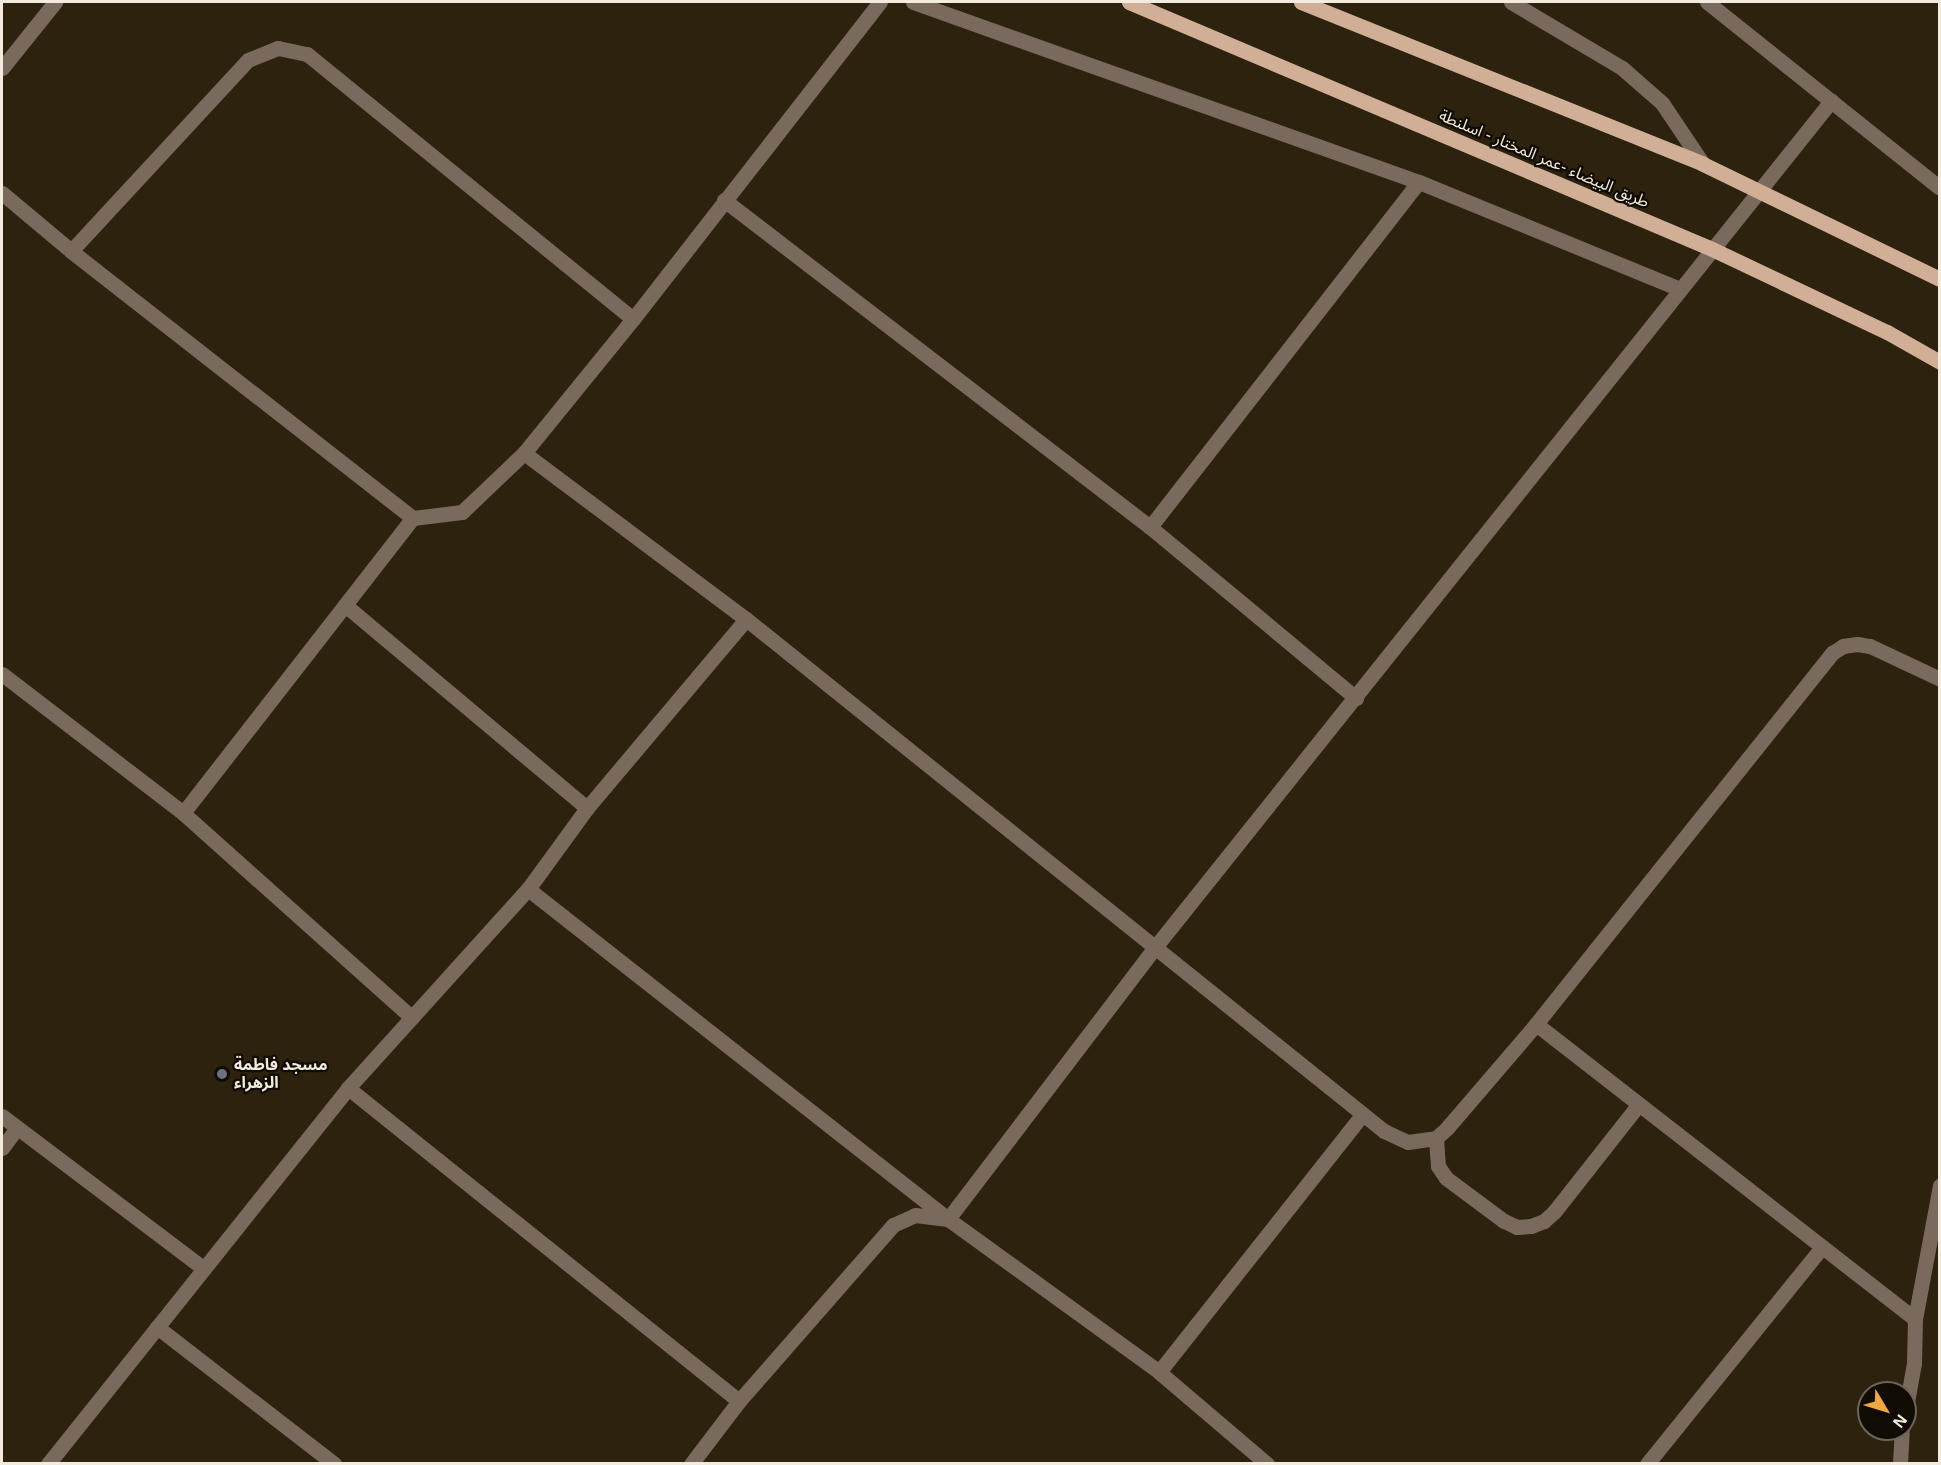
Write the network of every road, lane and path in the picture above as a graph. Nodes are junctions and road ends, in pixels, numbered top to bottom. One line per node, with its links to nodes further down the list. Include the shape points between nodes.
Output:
1 (55, 2): 8 (street)
2 (880, 2): 15 (street)
3 (913, 2): 11 (street)
4 (1128, 2): 16 (main road, طريق البيضاء -عمر المختار - اسلنطة)
5 (1301, 2): 10 (main road)
6 (1511, 2): 10 (street, via 1622,68 1662,103)
7 (1707, 2): 9 (street)
8 (2, 68)
9 (1831, 101): 12 (street); 13 (street)
10 (1703, 164): 13 (main road)
11 (1419, 182): 19 (street); 24 (street)
12 (1939, 187)
13 (1759, 190): 16 (street); 18 (main road)
14 (2, 193): 17 (street)
15 (724, 200): 20 (street); 24 (street)
16 (1712, 249): 19 (street); 21 (main road, طريق البيضاء -عمر المختار - اسلنطة, via 1887,332)
17 (71, 251): 20 (street, via 248,60 278,48 307,54); 23 (street)
18 (1940, 279)
19 (1680, 289): 29 (street)
20 (633, 319): 22 (street)
21 (1940, 362)
22 (525, 453): 23 (street, via 462,512); 26 (street)
23 (413, 518): 25 (street)
24 (1150, 527): 29 (street)
25 (345, 605): 30 (street); 31 (street)
26 (746, 619): 30 (street); 33 (street)
27 (2, 674): 31 (street)
28 (1940, 679): 35 (street, via 1870,646 1843,646 1832,653)
29 (1356, 698): 33 (street)
30 (587, 808): 32 (street)
31 (183, 813): 34 (street)
32 (528, 889): 34 (street); 44 (street)
33 (1156, 946): 38 (street); 44 (street)
34 (412, 1018): 36 (street)
35 (1536, 1024): 37 (street); 41 (street)
36 (348, 1089): 46 (street); 51 (street)
37 (1639, 1104): 41 (street, via 1554,1212 1531,1226 1517,1227 1504,1221 1446,1178 1438,1166); 45 (street)
38 (1362, 1115): 41 (street, via 1408,1142); 49 (street)
39 (2, 1116): 40 (street)
40 (17, 1128): 42 (street); 46 (street)
41 (1436, 1138)
42 (2, 1148)
43 (1940, 1185): 47 (street)
44 (948, 1219): 49 (street); 51 (street, via 915,1215 893,1225)
45 (1822, 1247): 47 (street); 57 (street)
46 (203, 1268): 48 (street)
47 (1915, 1319): 50 (street)
48 (157, 1327): 53 (street); 54 (street)
49 (1159, 1372): 56 (street)
50 (1911, 1381)
51 (739, 1401): 55 (street)
52 (1901, 1441): 58 (street)
53 (48, 1464)
54 (334, 1464)
55 (691, 1464)
56 (1268, 1464)
57 (1647, 1464)
58 (1900, 1464)

